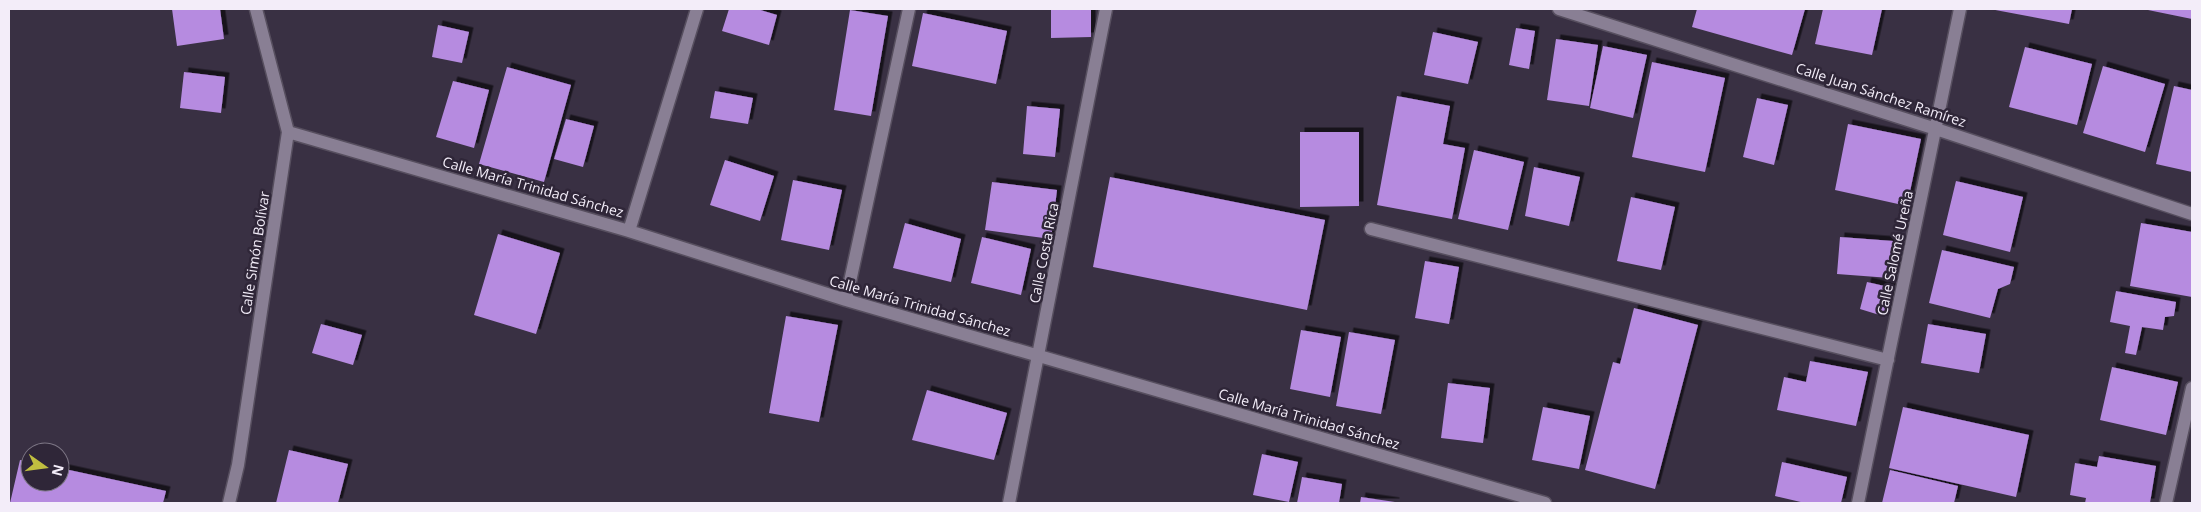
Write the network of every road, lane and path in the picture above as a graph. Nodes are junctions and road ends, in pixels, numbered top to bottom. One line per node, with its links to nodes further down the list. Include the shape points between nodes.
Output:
1 (256, 9): 8 (street, Calle Simón Bolívar)
2 (697, 9): 11 (street)
3 (909, 9): 12 (street)
4 (1106, 9): 13 (street, Calle Costa Rica)
5 (1559, 9): 7 (street, Calle Juan Sánchez Ramírez)
6 (1960, 9): 7 (street, Calle Salomé Ureña)
7 (1936, 129): 9 (street, Calle Juan Sánchez Ramírez); 14 (street, Calle Salomé Ureña)
8 (288, 132): 11 (street, Calle María Trinidad Sánchez); 16 (street, Calle Simón Bolívar, via 238,465)
9 (2192, 214)
10 (1371, 229): 14 (street)
11 (629, 231): 12 (street, Calle María Trinidad Sánchez)
12 (846, 300): 13 (street, Calle María Trinidad Sánchez)
13 (1039, 357): 17 (street, Calle Costa Rica); 18 (street, Calle María Trinidad Sánchez)
14 (1888, 360): 19 (street, Calle Salomé Ureña)
15 (2192, 388): 20 (street)
16 (229, 503)
17 (1009, 503)
18 (1545, 503)
19 (1858, 503)
20 (2166, 503)

